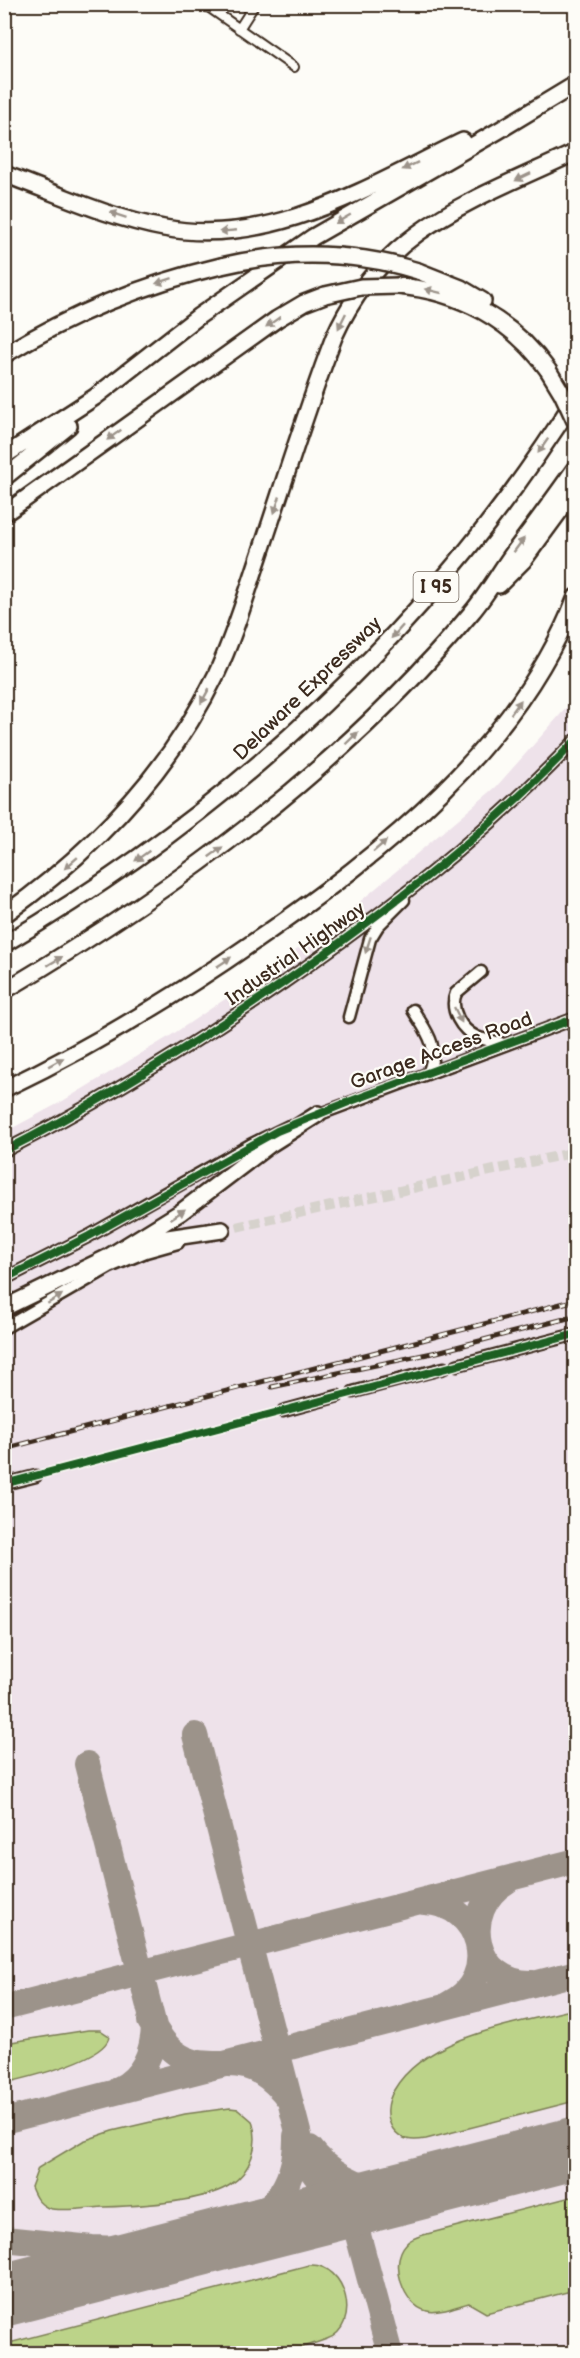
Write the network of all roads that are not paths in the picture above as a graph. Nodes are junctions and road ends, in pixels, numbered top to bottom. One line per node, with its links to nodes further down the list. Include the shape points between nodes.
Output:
1 (7, 4): 4 (main road)
2 (255, 4): 5 (street)
3 (209, 6): 5 (street)
4 (4, 8)
5 (239, 29): 6 (street)
6 (294, 67)
7 (576, 84): 9 (highway, one-way to 9, via 322,208 256,228 209,232 164,228); 10 (highway, one-way to 10, via 334,224)
8 (576, 152): 25 (highway, one-way to 25, via 429,224 390,254 366,282 334,337 230,643 197,711 151,778 116,819 66,867)
9 (4, 174)
10 (237, 290): 16 (highway, via 95,398); 18 (highway)
11 (4, 355): 12 (highway, one-way to 11, bridge, via 529,338 502,313 461,288 418,270 325,254 269,257 165,281 55,326)
12 (550, 368): 14 (highway); 15 (highway, bridge); 20 (highway, one-way to 20, bridge, via 520,337 485,312 439,293 398,286 361,286 325,295 277,319)
13 (576, 397): 26 (highway, Delaware Expressway / I 95, one-way to 26, via 480,535 345,686 271,755 173,834)
14 (576, 408)
15 (576, 423)
16 (4, 456)
17 (576, 467): 22 (highway, I 95, one-way to 17)
18 (4, 478)
19 (576, 489): 22 (highway, via 523,561)
20 (4, 514)
21 (576, 597): 34 (highway, one-way to 21, via 100,1038 213,969 322,893 389,839 469,764 510,715 543,666)
22 (474, 610): 28 (highway, I 95, one-way to 22, via 126,916 255,823 366,726)
23 (576, 740): 24 (street, Industrial Highway, via 516,799)
24 (417, 884): 30 (street, one-way to 30, via 372,934); 36 (street, Industrial Highway, via 337,946 222,1024 110,1094)
25 (4, 915)
26 (4, 944)
27 (481, 972): 32 (street, one-way to 32, via 456,993 455,1012 474,1035)
28 (4, 991)
29 (413, 1010): 33 (street, via 434,1047)
30 (349, 1017)
31 (576, 1017): 32 (street, Garage Access Road)
32 (502, 1043): 33 (street, Garage Access Road)
33 (429, 1071): 35 (street, Garage Access Road)
34 (4, 1089)
35 (318, 1114): 38 (highway, one-way to 35, via 181,1212 263,1149); 39 (street, Garage Access Road, via 277,1131)
36 (4, 1151)
37 (222, 1230): 38 (highway, via 161,1239); 41 (street, one-way to 37, via 120,1263)
38 (110, 1256): 40 (highway)
39 (4, 1279)
40 (4, 1308)
41 (4, 1328)
42 (576, 1334): 43 (street)
43 (457, 1365)
44 (444, 1368): 45 (street)
45 (353, 1392)
46 (338, 1396): 47 (street)
47 (283, 1411)
48 (36, 1476): 49 (street)
49 (4, 1484)

